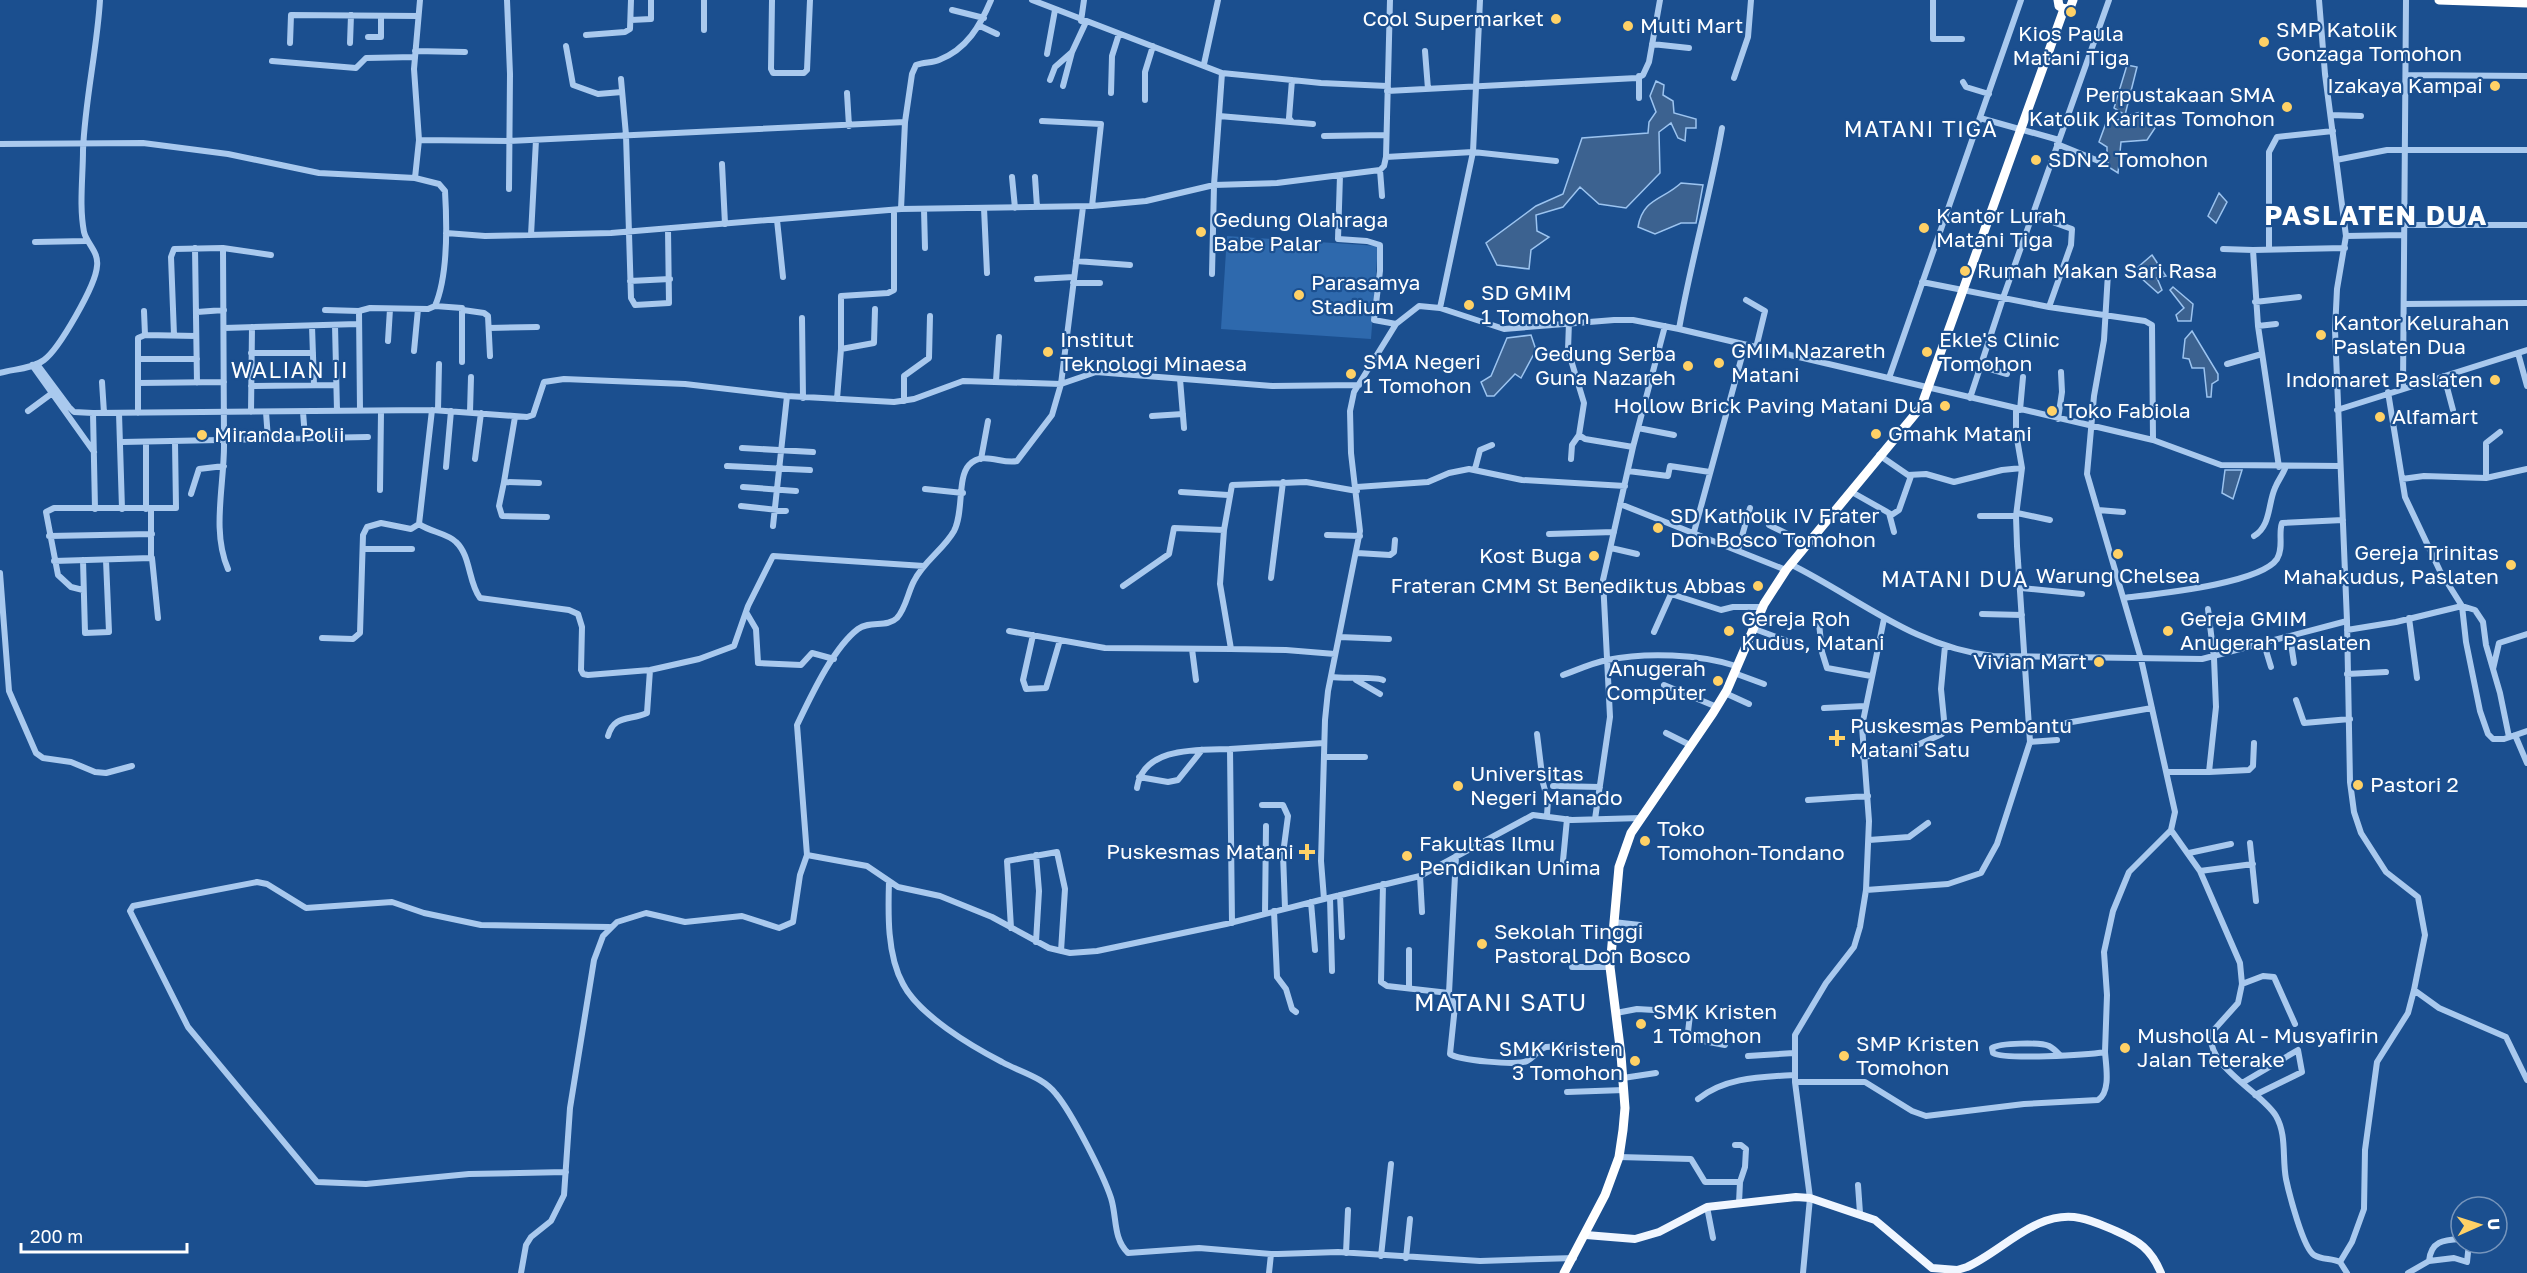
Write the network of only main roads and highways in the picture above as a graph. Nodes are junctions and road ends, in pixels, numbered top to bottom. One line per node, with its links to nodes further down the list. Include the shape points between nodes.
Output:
1 (2058, 0): 5 (highway)
2 (2073, 0): 5 (highway, via 2072,6)
3 (2439, 0): 4 (highway)
4 (2527, 3)
5 (2064, 9): 6 (highway, via 1921,406 1788,567 1752,628 1717,707 1631,833 1619,867 1610,967 1625,1108 1619,1157)
6 (1587, 1235): 7 (highway); 8 (main road, via 1626,1239 1650,1236 1707,1207 1810,1198 1875,1220 1932,1268 1967,1267 2046,1221 2077,1217 2143,1244 2154,1255)
7 (1564, 1273)
8 (2162, 1273)

